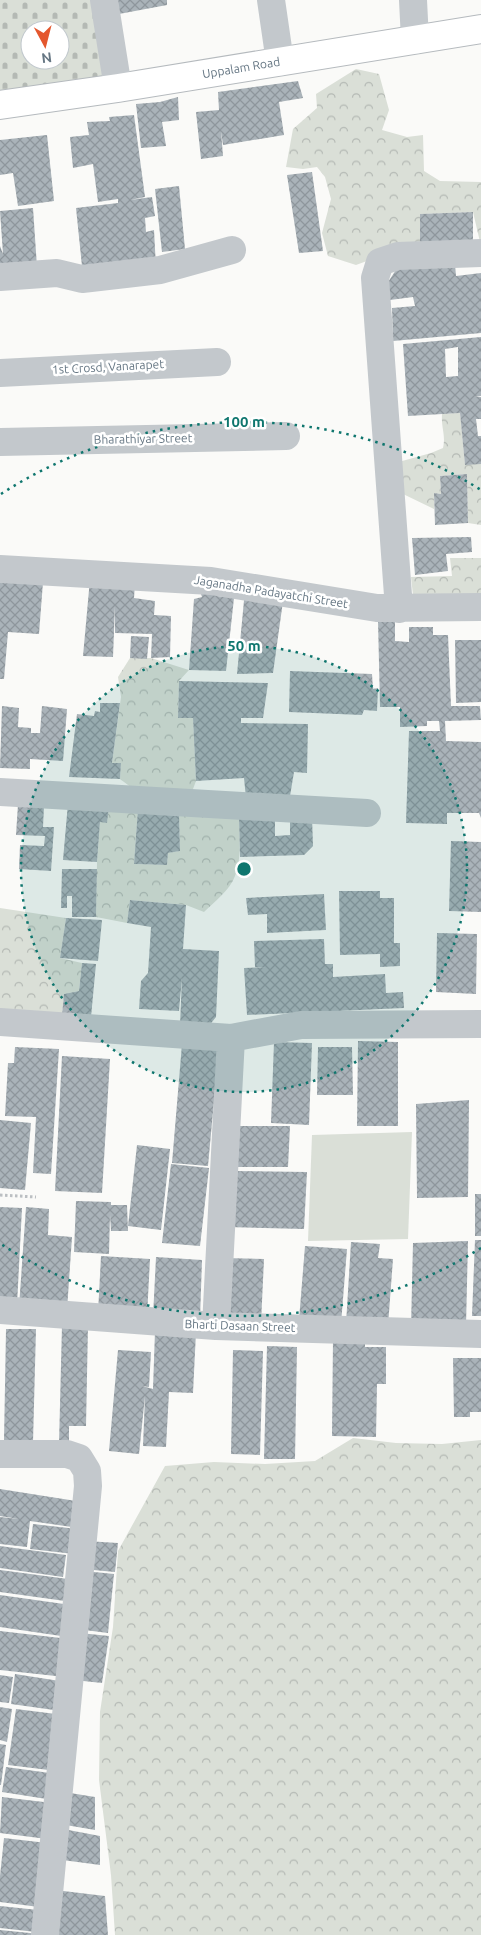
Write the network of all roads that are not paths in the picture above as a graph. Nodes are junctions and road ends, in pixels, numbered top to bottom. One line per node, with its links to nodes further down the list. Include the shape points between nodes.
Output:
1 (104, 0): 7 (street)
2 (271, 0): 6 (street)
3 (413, 0): 5 (street)
4 (481, 29): 5 (main road, Uppalam Road)
5 (415, 40): 6 (main road, Uppalam Road)
6 (280, 62): 7 (main road, Uppalam Road)
7 (118, 88): 8 (main road, Uppalam Road)
8 (0, 105)
9 (232, 250): 11 (street, via 160,270 82,279 56,273)
10 (481, 253): 18 (street, via 398,256 380,262 375,278)
11 (0, 277)
12 (217, 362): 13 (street, 1st Crosd, Vanarapet)
13 (0, 372)
14 (286, 436): 15 (street, Bharathiyar Street)
15 (0, 442)
16 (0, 569): 18 (street, Jaganadha Padayatchi Street, via 212,581)
17 (481, 607): 18 (street, Jaganadha Padayatchi Street)
18 (399, 609)
19 (0, 792): 20 (street)
20 (367, 813)
21 (0, 1022): 23 (street)
22 (481, 1024): 23 (street, via 301,1025)
23 (231, 1038): 25 (street)
24 (0, 1310): 25 (street, Bharti Dasaan Street)
25 (216, 1326): 26 (street, Bharti Dasaan Street)
26 (481, 1334)
27 (0, 1454): 28 (street, via 67,1454 80,1458 88,1478)
28 (45, 1935)

